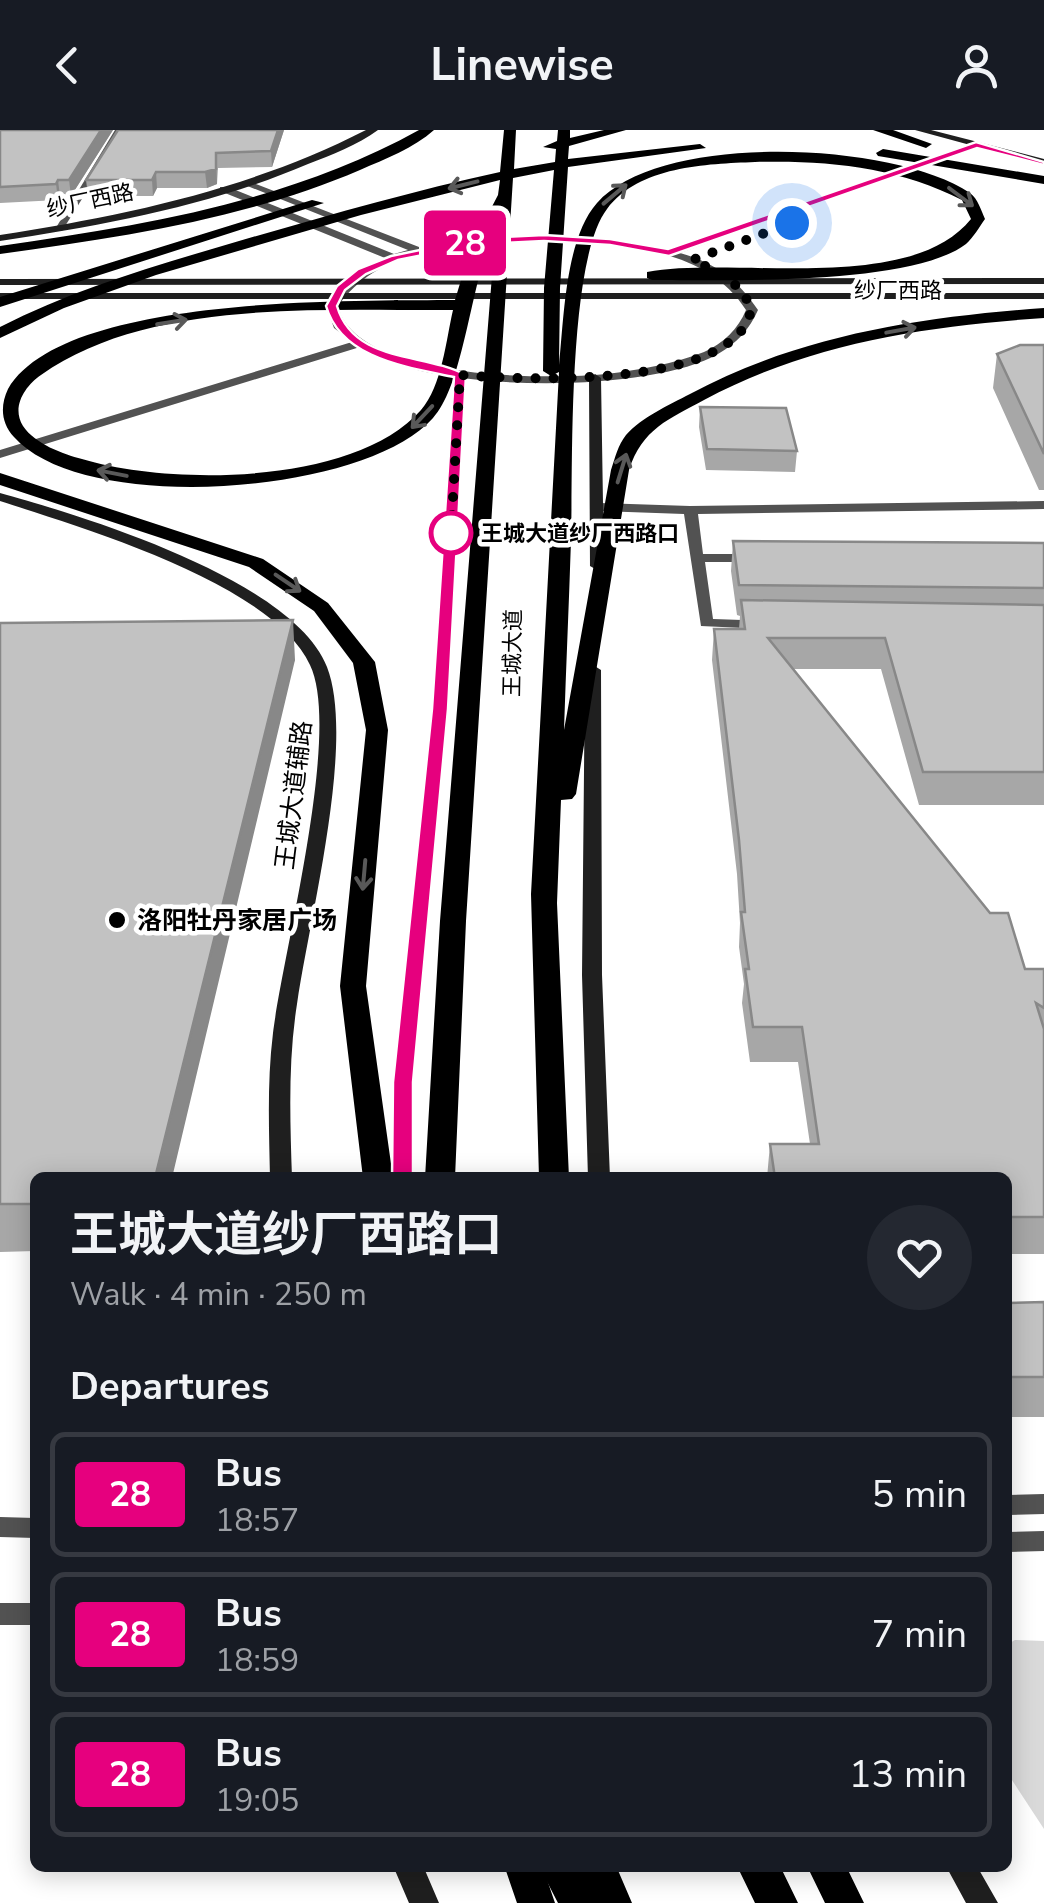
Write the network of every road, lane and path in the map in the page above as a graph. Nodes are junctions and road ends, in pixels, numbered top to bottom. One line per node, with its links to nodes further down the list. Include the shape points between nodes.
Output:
1 (120, 130): 18 (street)
2 (373, 130): 14 (main road, via 329,155)
3 (428, 130): 20 (highway, via 367,163 221,210)
4 (510, 130): 16 (highway, 王城大道)
5 (564, 130): 48 (highway, 王城大道, via 552,288)
6 (620, 130): 11 (highway)
7 (879, 130): 13 (highway)
8 (920, 130): 9 (main road)
9 (976, 145): 10 (main road); 22 (street)
10 (994, 150): 12 (main road); 24 (street)
11 (494, 160)
12 (1044, 162)
13 (1044, 177): 34 (highway, one-way to 34, via 809,147 587,158 358,210 173,265)
14 (245, 182): 15 (main road, 纱厂西路); 21 (street)
15 (224, 189): 18 (main road, 纱厂西路); 23 (street)
16 (504, 197): 31 (highway, one-way to 31, via 470,268 430,412 380,446 298,472 170,480 82,467 47,452 15,429 9,409 17,386 36,367 134,329 273,310); 52 (highway, 王城大道)
17 (336, 198): 30 (highway)
18 (58, 229): 19 (main road, 纱厂西路)
19 (0, 238)
20 (0, 250)
21 (419, 251): 22 (street, via 544,238); 23 (street)
22 (669, 253): 24 (street)
23 (395, 258): 35 (street, via 340,288 332,306 337,326)
24 (692, 260): 32 (street, via 724,274 744,291)
25 (652, 275): 28 (main road); 48 (highway, one-way to 25, via 571,322 588,225 631,181 696,164 781,158 861,164 934,181 968,198 978,219 958,244 870,268)
26 (1044, 281): 28 (main road)
27 (0, 282): 28 (main road)
28 (194, 282)
29 (1044, 296): 30 (main road); 31 (main road)
30 (0, 299)
31 (455, 305)
32 (752, 310): 33 (main road, 纱厂西路); 37 (street, via 741,332 710,352 659,369)
33 (1044, 311): 48 (highway, one-way to 33, via 620,470 632,441 722,381 817,346 974,316)
34 (0, 333)
35 (358, 344): 36 (street); 38 (street)
36 (460, 375): 37 (street); 51 (main road, via 440,709 403,1082)
37 (595, 378): 41 (main road)
38 (0, 457): 46 (highway, via 45,484)
39 (0, 480): 46 (highway)
40 (0, 497): 49 (main road, 王城大道辅路, via 197,568 288,627 319,666 329,708 282,1038)
41 (600, 507): 43 (street); 54 (main road, via 592,709)
42 (1042, 509): 43 (street)
43 (690, 510): 44 (street)
44 (696, 558): 45 (street); 47 (street, via 706,624)
45 (774, 558)
46 (256, 563): 50 (highway, one-way to 50, via 321,608 345,634 364,662 372,698 377,730 354,986)
47 (786, 624)
48 (544, 909): 53 (highway, 王城大道)
49 (281, 1172)
50 (377, 1172)
51 (403, 1172)
52 (440, 1172)
53 (554, 1172)
54 (599, 1172)
55 (1012, 1504): 56 (street)
56 (1044, 1504)
57 (0, 1527): 58 (street)
58 (30, 1528)
59 (1044, 1540): 60 (street)
60 (1012, 1542)
61 (0, 1614): 62 (street)
62 (30, 1614)
63 (411, 1872): 69 (main road)
64 (525, 1872): 70 (main road)
65 (563, 1872): 71 (highway)
66 (598, 1872): 72 (highway)
67 (761, 1872): 73 (highway)
68 (964, 1872): 74 (main road)
69 (424, 1903)
70 (536, 1903)
71 (580, 1903)
72 (611, 1903)
73 (777, 1903)
74 (983, 1903)

